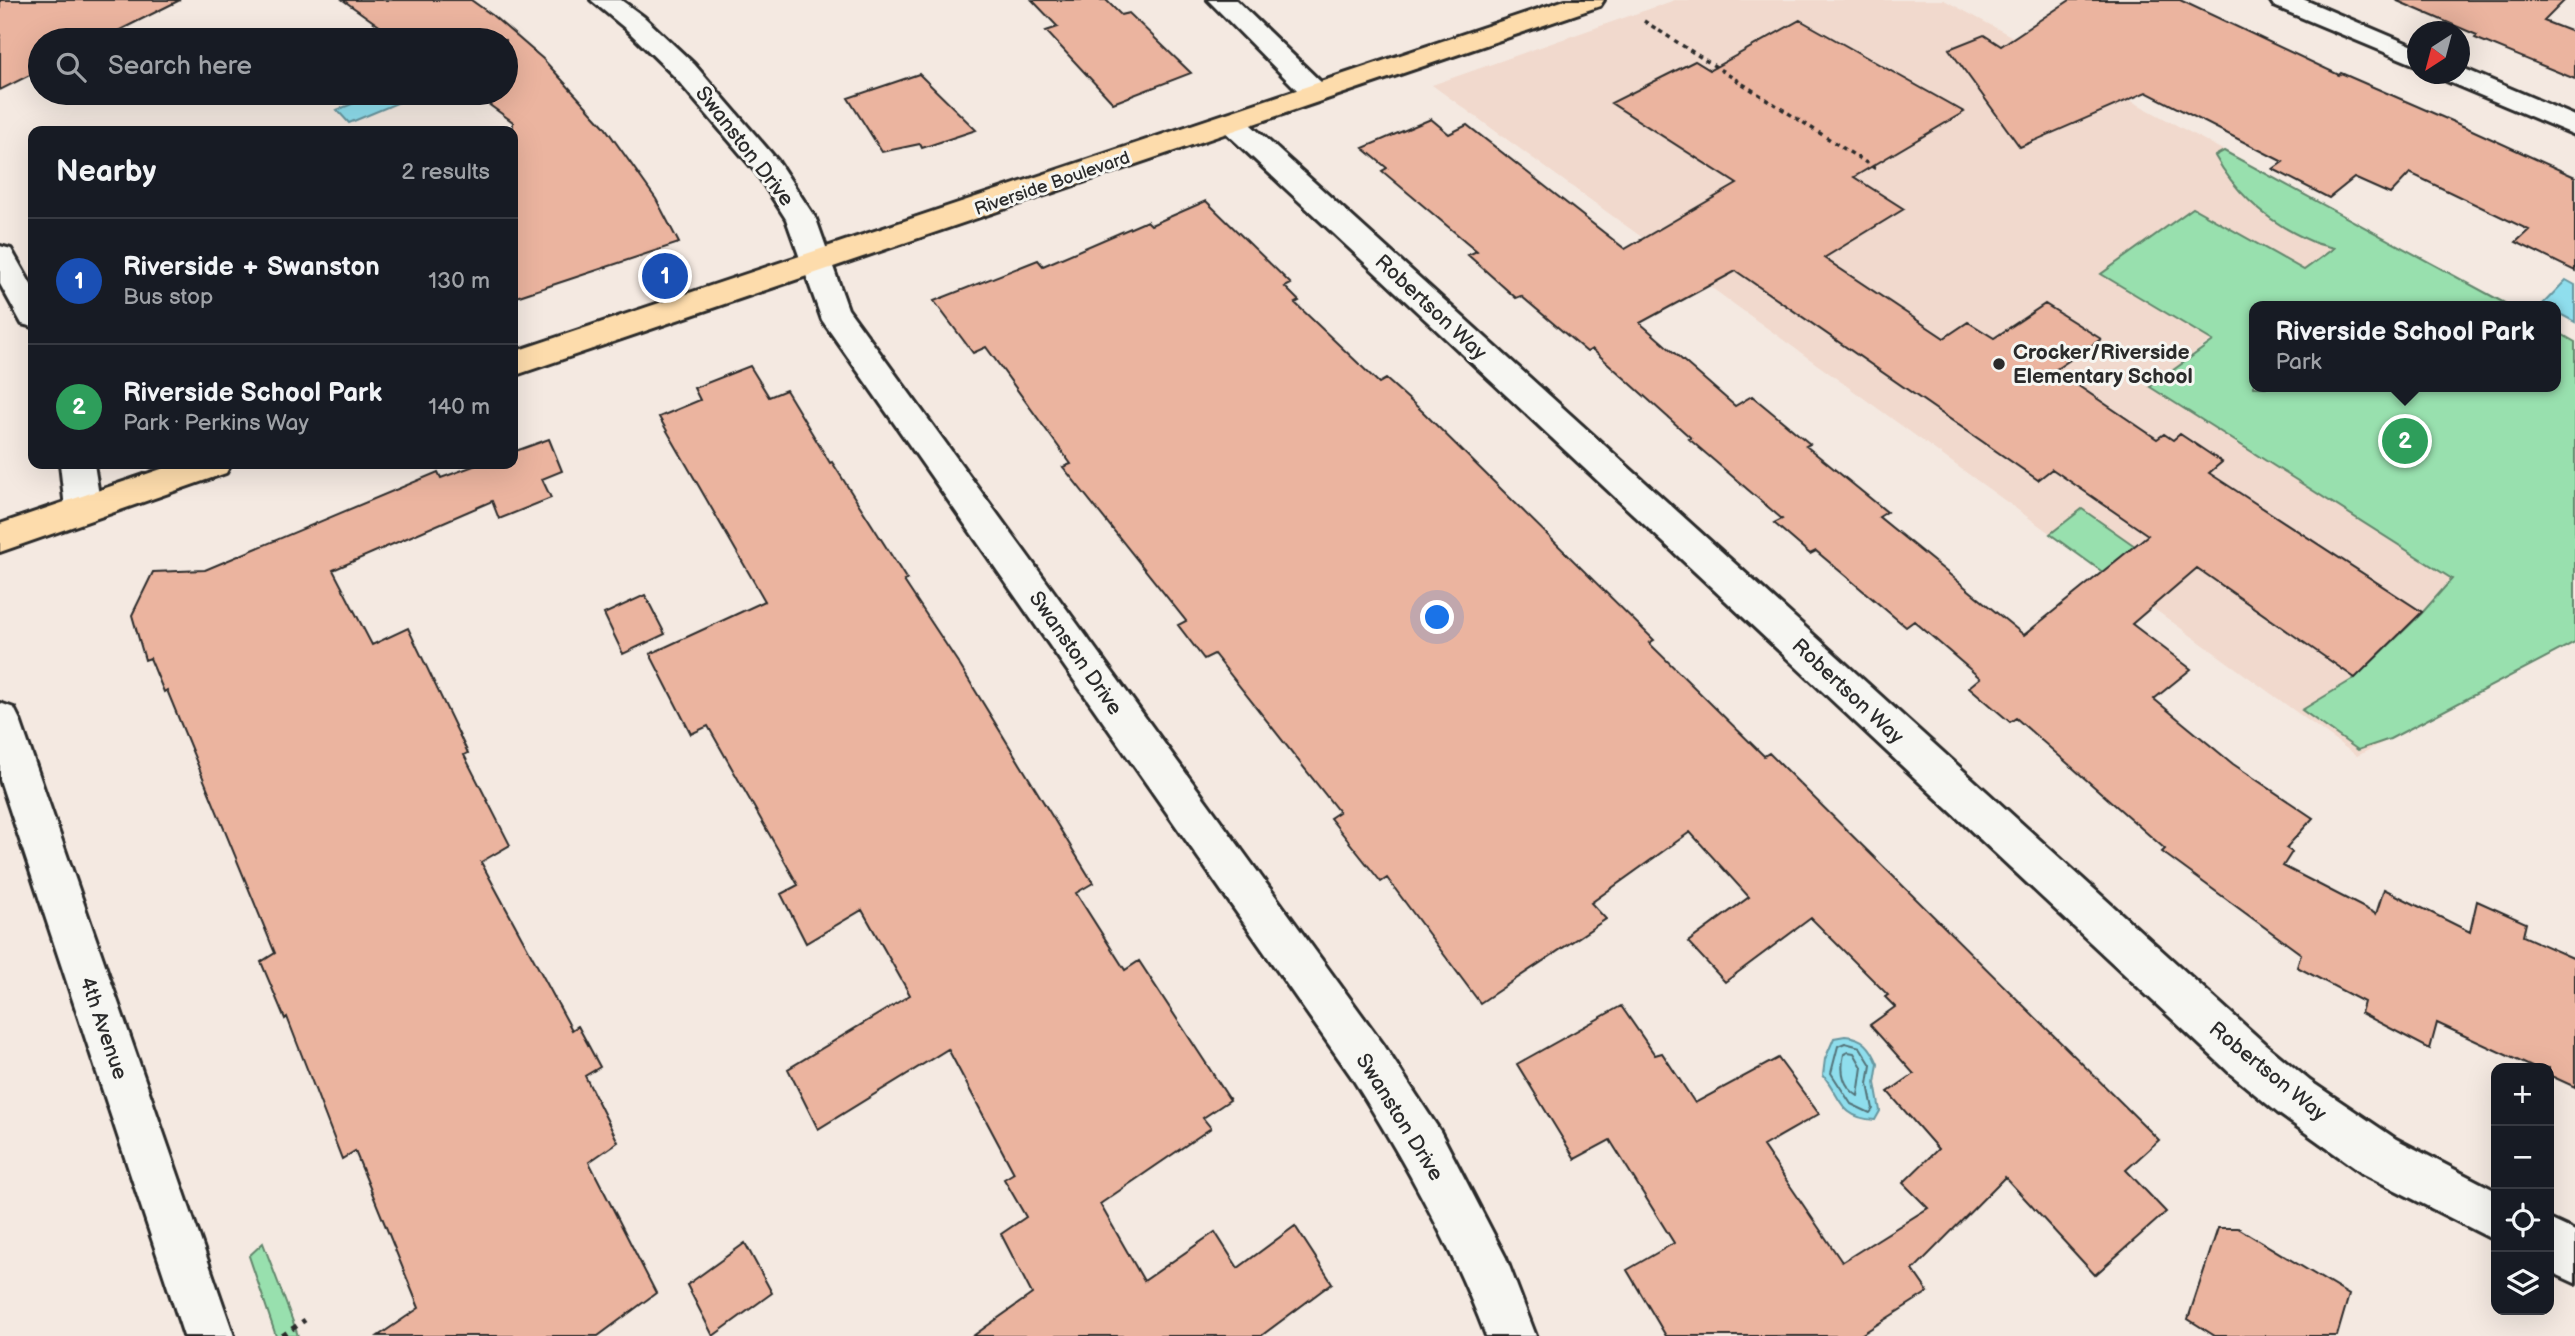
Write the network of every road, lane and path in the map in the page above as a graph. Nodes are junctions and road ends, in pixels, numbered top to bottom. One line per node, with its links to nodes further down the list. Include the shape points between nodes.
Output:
1 (604, 0): 13 (street, Swanston Drive, via 684,70 767,166 797,211)
2 (1222, 0): 8 (street)
3 (1591, 0): 8 (main road, Riverside Boulevard)
4 (2283, 0): 6 (street)
5 (1644, 21): 11 (path)
6 (2407, 54)
7 (2470, 81): 10 (street)
8 (1316, 93): 9 (main road, Riverside Boulevard)
9 (1231, 122): 13 (main road, Riverside Boulevard); 21 (street, Robertson Way, via 2248,1059 2379,1156)
10 (2575, 126)
11 (1876, 169)
12 (0, 256): 14 (street)
13 (814, 262): 15 (main road, Riverside Boulevard); 27 (street, Swanston Drive, via 833,312 1367,1060 1416,1137 1488,1276)
14 (28, 307)
15 (518, 362)
16 (78, 469): 18 (street)
17 (199, 469): 18 (main road)
18 (83, 508): 19 (main road)
19 (0, 538)
20 (0, 720): 25 (street, 4th Avenue)
21 (2491, 1214)
22 (2554, 1247): 23 (street)
23 (2575, 1258)
24 (305, 1320): 26 (path)
25 (209, 1336)
26 (282, 1336)
27 (1511, 1336)

